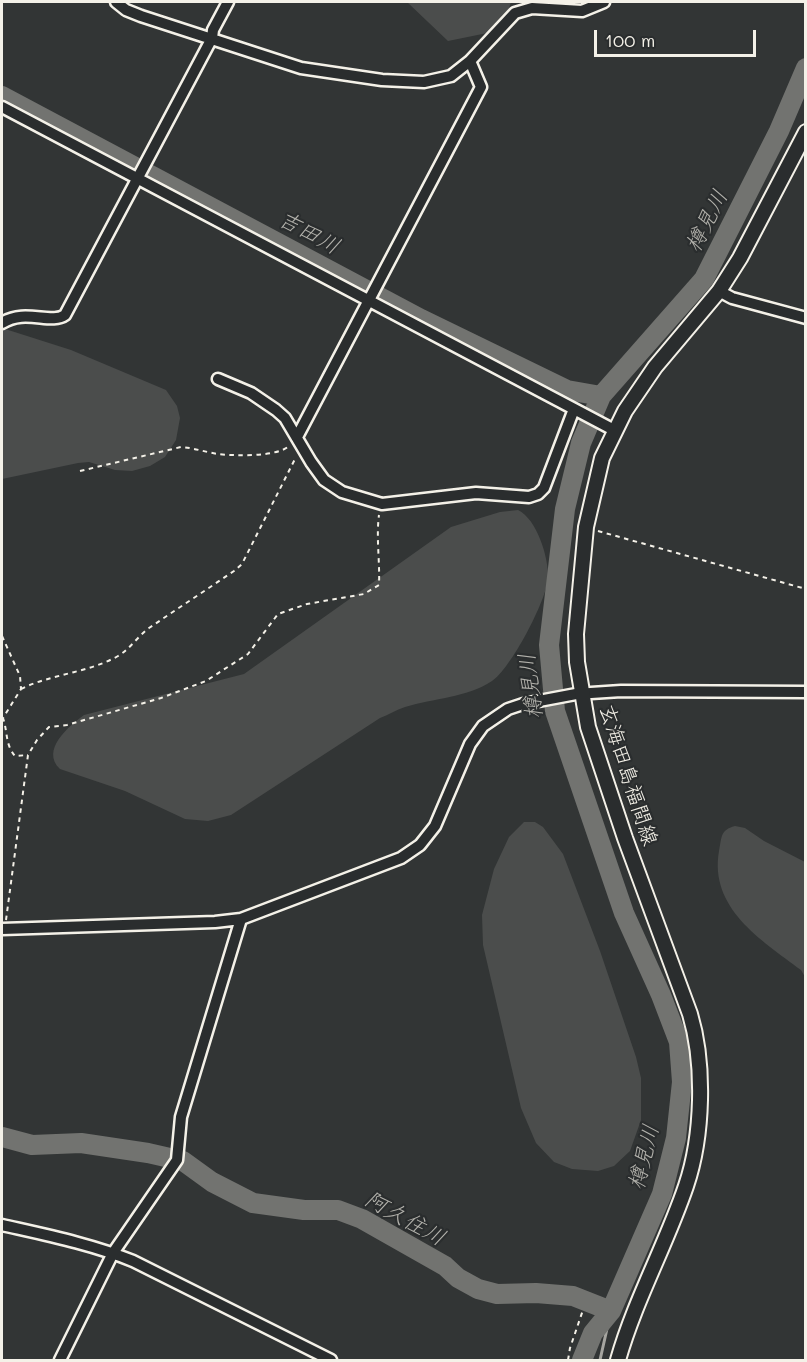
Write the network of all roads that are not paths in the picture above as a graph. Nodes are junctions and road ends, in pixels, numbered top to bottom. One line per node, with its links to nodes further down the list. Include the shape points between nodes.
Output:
1 (116, 2): 4 (street, via 141,16)
2 (228, 2): 4 (street)
3 (604, 2): 5 (street, via 582,11 532,8 515,13)
4 (212, 38): 5 (street, via 302,68 400,82 451,76); 8 (street)
5 (470, 61): 10 (street, via 481,87)
6 (2, 107): 8 (street)
7 (806, 132): 9 (main road, 玄海田島福間線)
8 (136, 180): 10 (street); 12 (street, via 65,315 56,319 16,316)
9 (719, 291): 11 (street); 15 (main road, 玄海田島福間線)
10 (369, 302): 14 (street); 16 (street)
11 (806, 318)
12 (2, 323)
13 (218, 379): 16 (street, via 265,401 285,418)
14 (577, 411): 15 (street); 16 (street, via 544,488 529,497 476,493 382,504 342,492 324,480)
15 (611, 428): 18 (main road, 玄海田島福間線, via 586,527 576,634)
16 (297, 437)
17 (806, 692): 18 (street)
18 (578, 694): 19 (street, via 508,709 483,726 470,744 435,826 411,852); 25 (main road, 玄海田島福間線, via 603,776 690,1014 700,1060 698,1121 687,1182)
19 (241, 919): 20 (street); 22 (street, via 181,1117 177,1160)
20 (3, 929)
21 (2, 1225): 22 (street)
22 (113, 1252): 23 (street); 24 (street)
23 (60, 1360)
24 (331, 1360)
25 (618, 1360)

